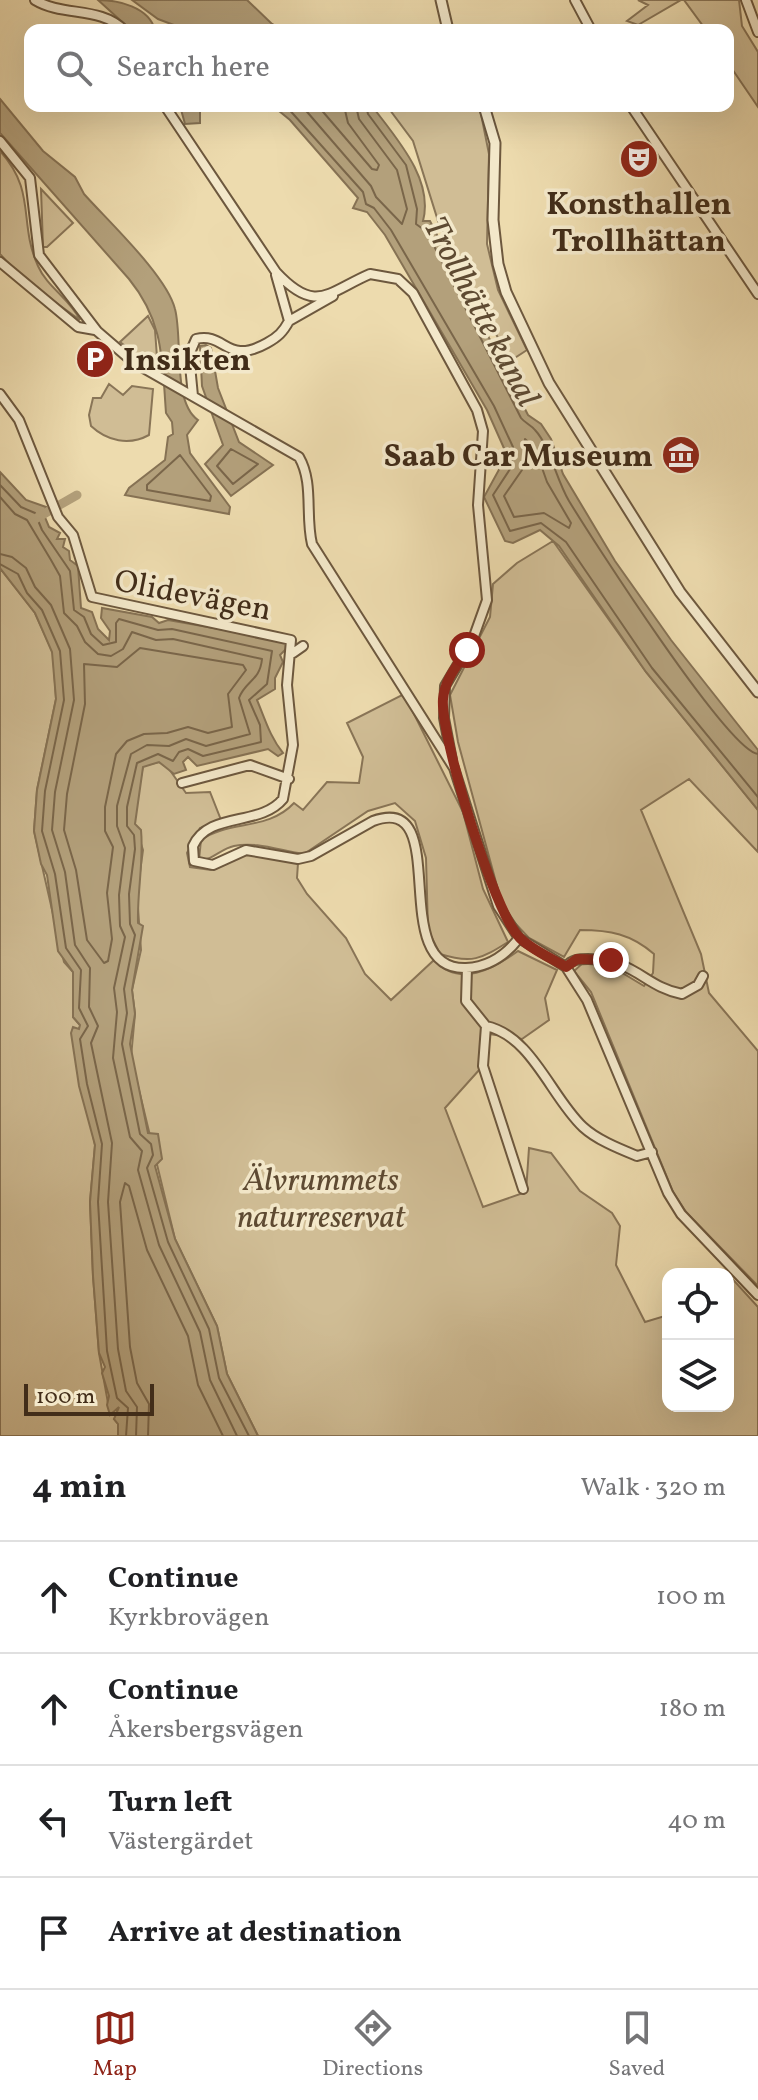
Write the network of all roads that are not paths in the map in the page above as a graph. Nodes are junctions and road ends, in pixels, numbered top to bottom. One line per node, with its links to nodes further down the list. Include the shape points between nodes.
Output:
1 (35, 0): 5 (street)
2 (441, 0): 6 (street)
3 (575, 0): 7 (street)
4 (746, 0): 8 (street)
5 (116, 24)
6 (447, 24)
7 (588, 24)
8 (758, 32)
9 (169, 112): 14 (street)
10 (486, 112): 23 (street, via 495,143 494,245 506,292 562,405 680,592)
11 (635, 112): 15 (street)
12 (0, 141): 18 (street, via 30,178 39,255)
13 (0, 262): 18 (street, via 78,327)
14 (276, 272): 16 (street, via 299,293); 17 (street)
15 (758, 294)
16 (333, 296): 17 (street); 24 (street, via 370,274 406,285 477,410 483,431 478,505 487,600 473,639 445,686 444,718)
17 (289, 321): 20 (street, via 279,336 250,353 196,339 189,355)
18 (97, 331): 20 (street, via 133,362)
19 (0, 394): 22 (street, Olidevägen, via 19,420 58,517 73,535 95,600 287,638)
20 (190, 394): 24 (street, via 299,457 307,472 307,526 321,560)
21 (303, 646): 22 (street)
22 (293, 653): 25 (street, Olidevägen, via 287,685 294,733)
23 (758, 692)
24 (454, 768): 27 (street, via 492,891)
25 (289, 779): 26 (street, via 250,765); 29 (street, Olidevägen, via 283,799 272,811 201,833 193,846 194,861 213,865 246,850 298,859 383,817 399,819 416,847 424,936 450,964)
26 (182, 783)
27 (519, 938): 28 (street); 29 (street, via 502,956)
28 (566, 967): 30 (street, via 577,959 611,960 682,994); 32 (street, via 601,1029)
29 (467, 968): 31 (street, via 466,1001)
30 (703, 976)
31 (486, 1026): 32 (street, via 501,1030 521,1047 585,1129 637,1156); 33 (street, via 483,1066)
32 (652, 1152): 34 (street, via 681,1214)
33 (523, 1189)
34 (758, 1295)

